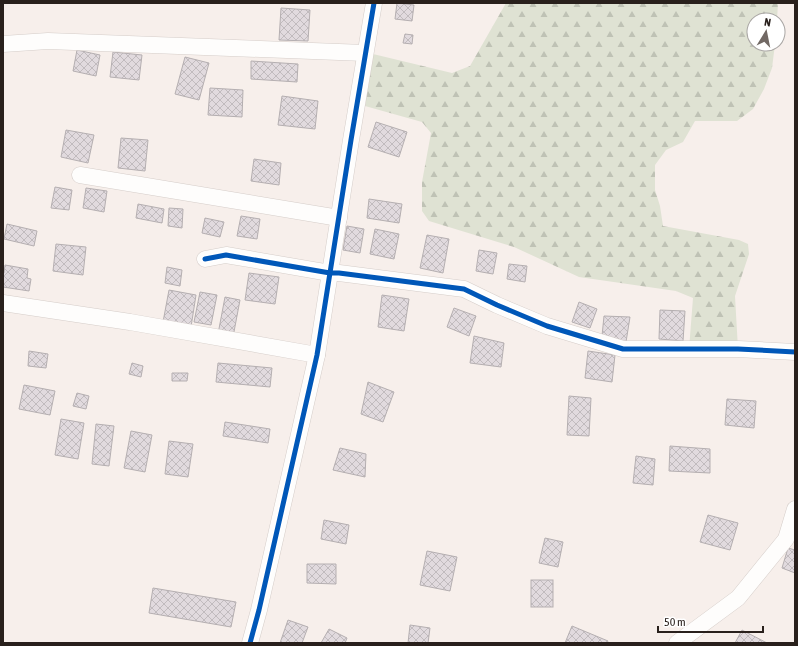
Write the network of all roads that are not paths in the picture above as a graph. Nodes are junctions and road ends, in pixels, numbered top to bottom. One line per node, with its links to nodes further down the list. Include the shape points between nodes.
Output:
1 (374, 3): 3 (street)
2 (3, 44): 3 (street, via 48,41)
3 (365, 53): 5 (street)
4 (80, 175): 5 (street)
5 (339, 218): 7 (street)
6 (205, 259): 7 (street, via 226,255)
7 (330, 272): 9 (street, via 464,289 547,326 623,349); 10 (street)
8 (3, 303): 10 (street)
9 (795, 352)
10 (318, 355): 12 (street)
11 (795, 509): 13 (street, via 786,539 738,598)
12 (250, 643)
13 (677, 643)

